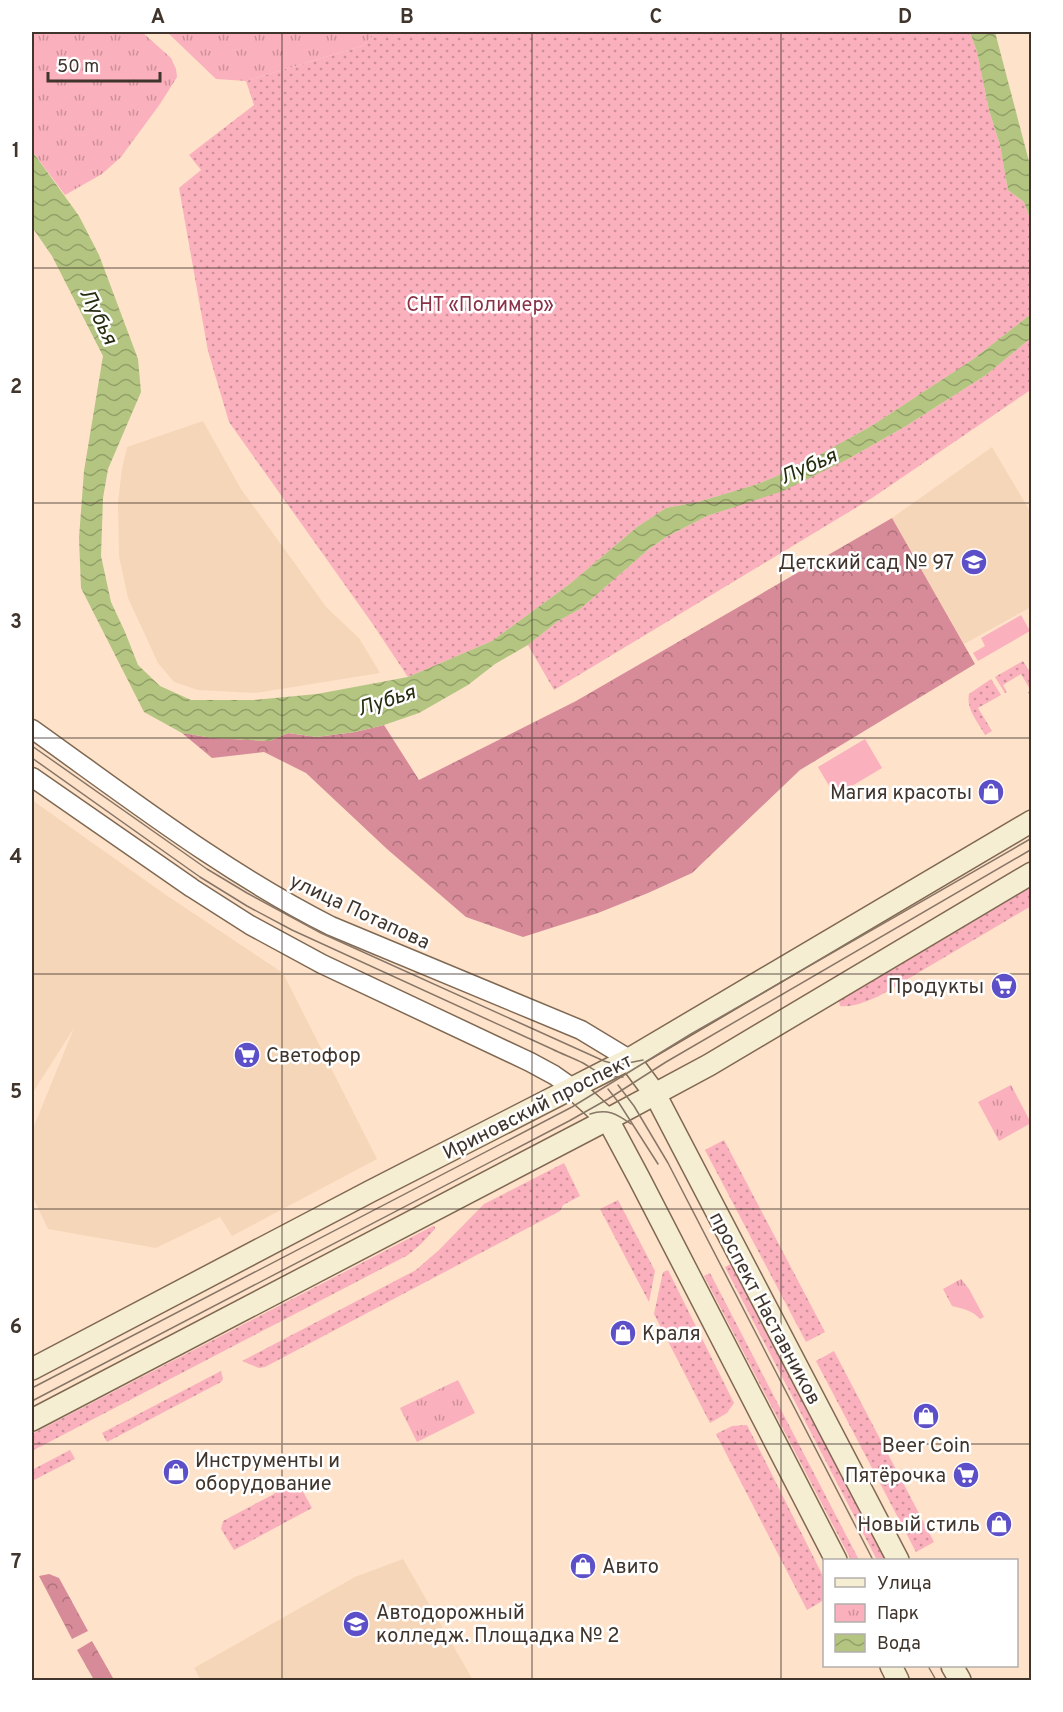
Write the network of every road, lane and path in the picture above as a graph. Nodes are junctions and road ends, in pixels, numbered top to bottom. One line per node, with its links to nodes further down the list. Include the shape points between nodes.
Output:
1 (32, 729): 5 (street, улица Потапова, via 225,865 294,908 580,1030)
2 (32, 777): 6 (street, via 259,930 530,1062)
3 (1032, 821): 5 (main road, Ириновский проспект)
4 (1032, 873): 7 (main road)
5 (629, 1059): 6 (main road, Ириновский проспект); 7 (main road, проспект Наставников)
6 (574, 1089): 8 (main road); 9 (main road, Ириновский проспект)
7 (655, 1094): 8 (main road); 12 (main road, проспект Наставников)
8 (608, 1120): 10 (main road); 11 (main road)
9 (32, 1369)
10 (32, 1420)
11 (835, 1559)
12 (896, 1559)

